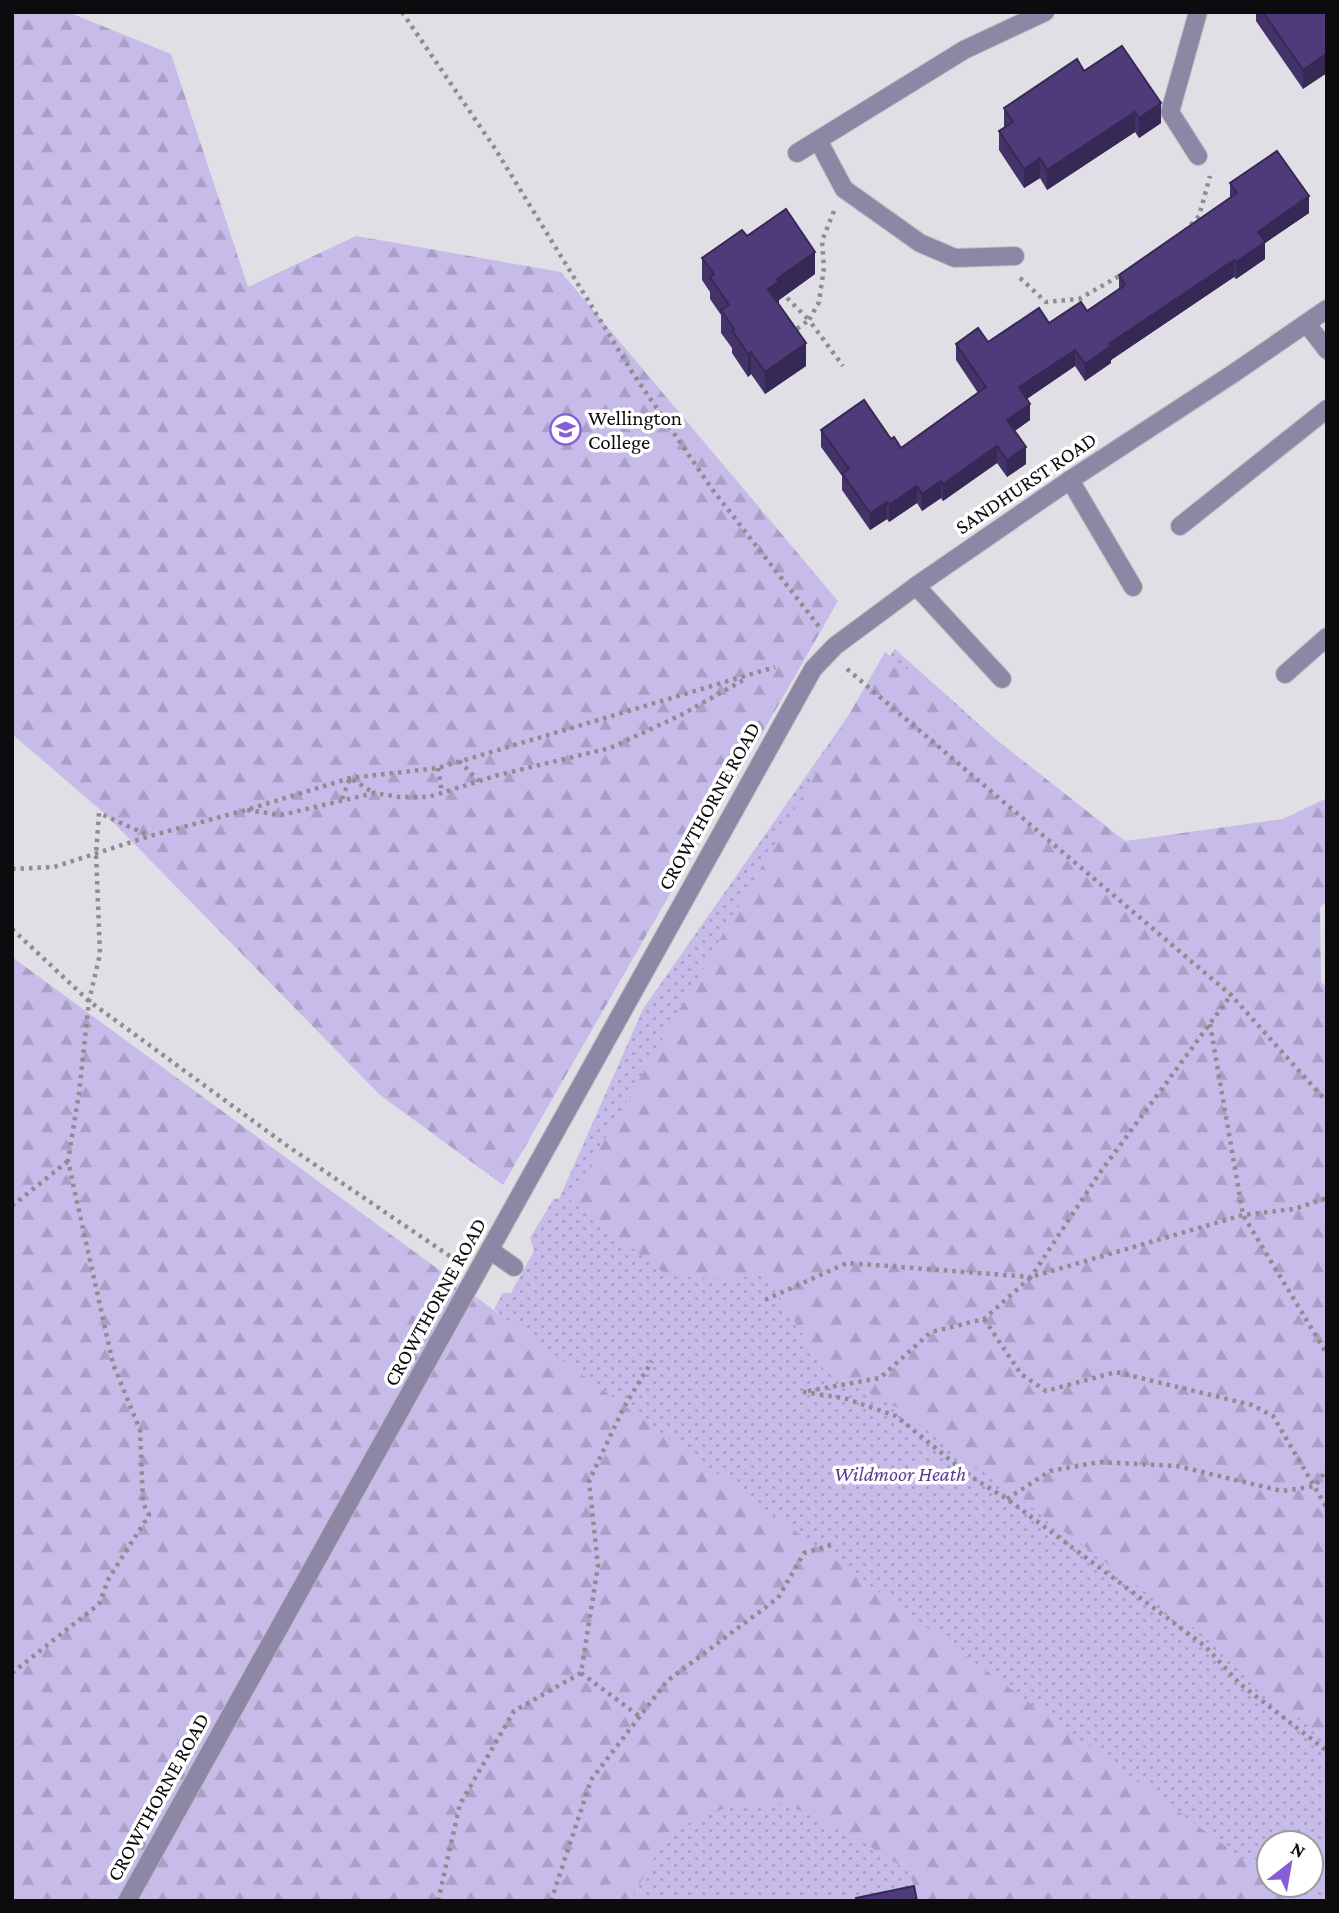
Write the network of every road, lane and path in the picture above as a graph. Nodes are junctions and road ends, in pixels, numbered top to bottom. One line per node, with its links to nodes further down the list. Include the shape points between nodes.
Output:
1 (402, 12): 25 (path, via 494,147 639,383 712,489)
2 (1045, 12): 4 (street, via 964,50)
3 (1198, 12): 6 (street, via 1170,112)
4 (818, 140): 5 (street); 7 (street)
5 (797, 153)
6 (1198, 156): 8 (path, via 1210,176 1199,216)
7 (848, 192): 9 (street, via 920,243 956,258); 14 (path, via 833,212 822,241 819,302)
8 (1178, 239)
9 (996, 256): 10 (street); 11 (path, via 1046,302 1079,299)
10 (1015, 256)
11 (1125, 273)
12 (773, 284): 14 (path)
13 (1327, 309): 15 (street, SANDHURST ROAD)
14 (809, 320): 16 (path); 18 (path)
15 (1307, 324): 17 (street); 20 (street, SANDHURST ROAD)
16 (786, 337)
17 (1327, 350)
18 (843, 366)
19 (1327, 409): 21 (street)
20 (1070, 480): 22 (street, SANDHURST ROAD); 23 (street)
21 (1180, 526)
22 (916, 586): 25 (street, SANDHURST ROAD); 30 (street)
23 (1133, 587)
24 (1327, 637): 29 (street)
25 (835, 646): 31 (street, SANDHURST ROAD, via 813,669)
26 (775, 667): 28 (path)
27 (847, 669): 44 (path)
28 (754, 673): 32 (path); 35 (path, via 681,715 610,748)
29 (1285, 674)
30 (1002, 679)
31 (780, 725): 52 (street, CROWTHORNE ROAD)
32 (459, 761): 33 (path); 35 (path)
33 (438, 768): 34 (path); 37 (path)
34 (351, 778): 36 (path); 38 (path); 39 (path)
35 (479, 781): 37 (path)
36 (374, 793): 37 (path, via 399,797); 38 (path)
37 (442, 793)
38 (342, 799): 39 (path, via 281,815)
39 (246, 810): 40 (path)
40 (150, 835): 41 (path); 41 (path, via 99,813)
41 (96, 854): 42 (path, via 54,867); 45 (path, via 100,954)
42 (12, 869)
43 (12, 929): 45 (path)
44 (1231, 995): 46 (path); 47 (path)
45 (89, 1001): 48 (path); 54 (path, via 286,1144)
46 (1210, 1024): 51 (path); 55 (path, via 1099,1174)
47 (1327, 1102)
48 (68, 1161): 50 (path); 65 (path, via 113,1364 140,1430 144,1503 149,1515 109,1578 99,1604)
49 (1327, 1198): 51 (path, via 1294,1209)
50 (12, 1206)
51 (1243, 1215): 55 (path); 58 (path)
52 (490, 1250): 53 (street); 54 (street, CROWTHORNE ROAD)
53 (514, 1267)
54 (477, 1274): 69 (street, CROWTHORNE ROAD)
55 (1031, 1277): 56 (path, via 847,1263); 57 (path)
56 (765, 1300)
57 (984, 1319): 61 (path, via 1021,1374 1046,1391 1116,1373 1252,1405 1273,1416); 62 (path, via 931,1332 880,1378 803,1392 844,1398 896,1416 970,1476)
58 (1327, 1354)
59 (652, 1361): 66 (path, via 589,1481 598,1566)
60 (1327, 1469): 61 (path)
61 (1315, 1486): 62 (path, via 1282,1491 1178,1466 1099,1462 1049,1471); 63 (path)
62 (1007, 1499): 68 (path, via 1205,1646 1240,1684)
63 (1327, 1508)
64 (831, 1545): 67 (path, via 804,1553 778,1598 667,1681)
65 (12, 1673)
66 (581, 1673): 67 (path); 70 (path, via 514,1711 460,1804)
67 (639, 1716): 71 (path, via 591,1780)
68 (1327, 1751)
69 (127, 1901)
70 (438, 1901)
71 (551, 1901)

